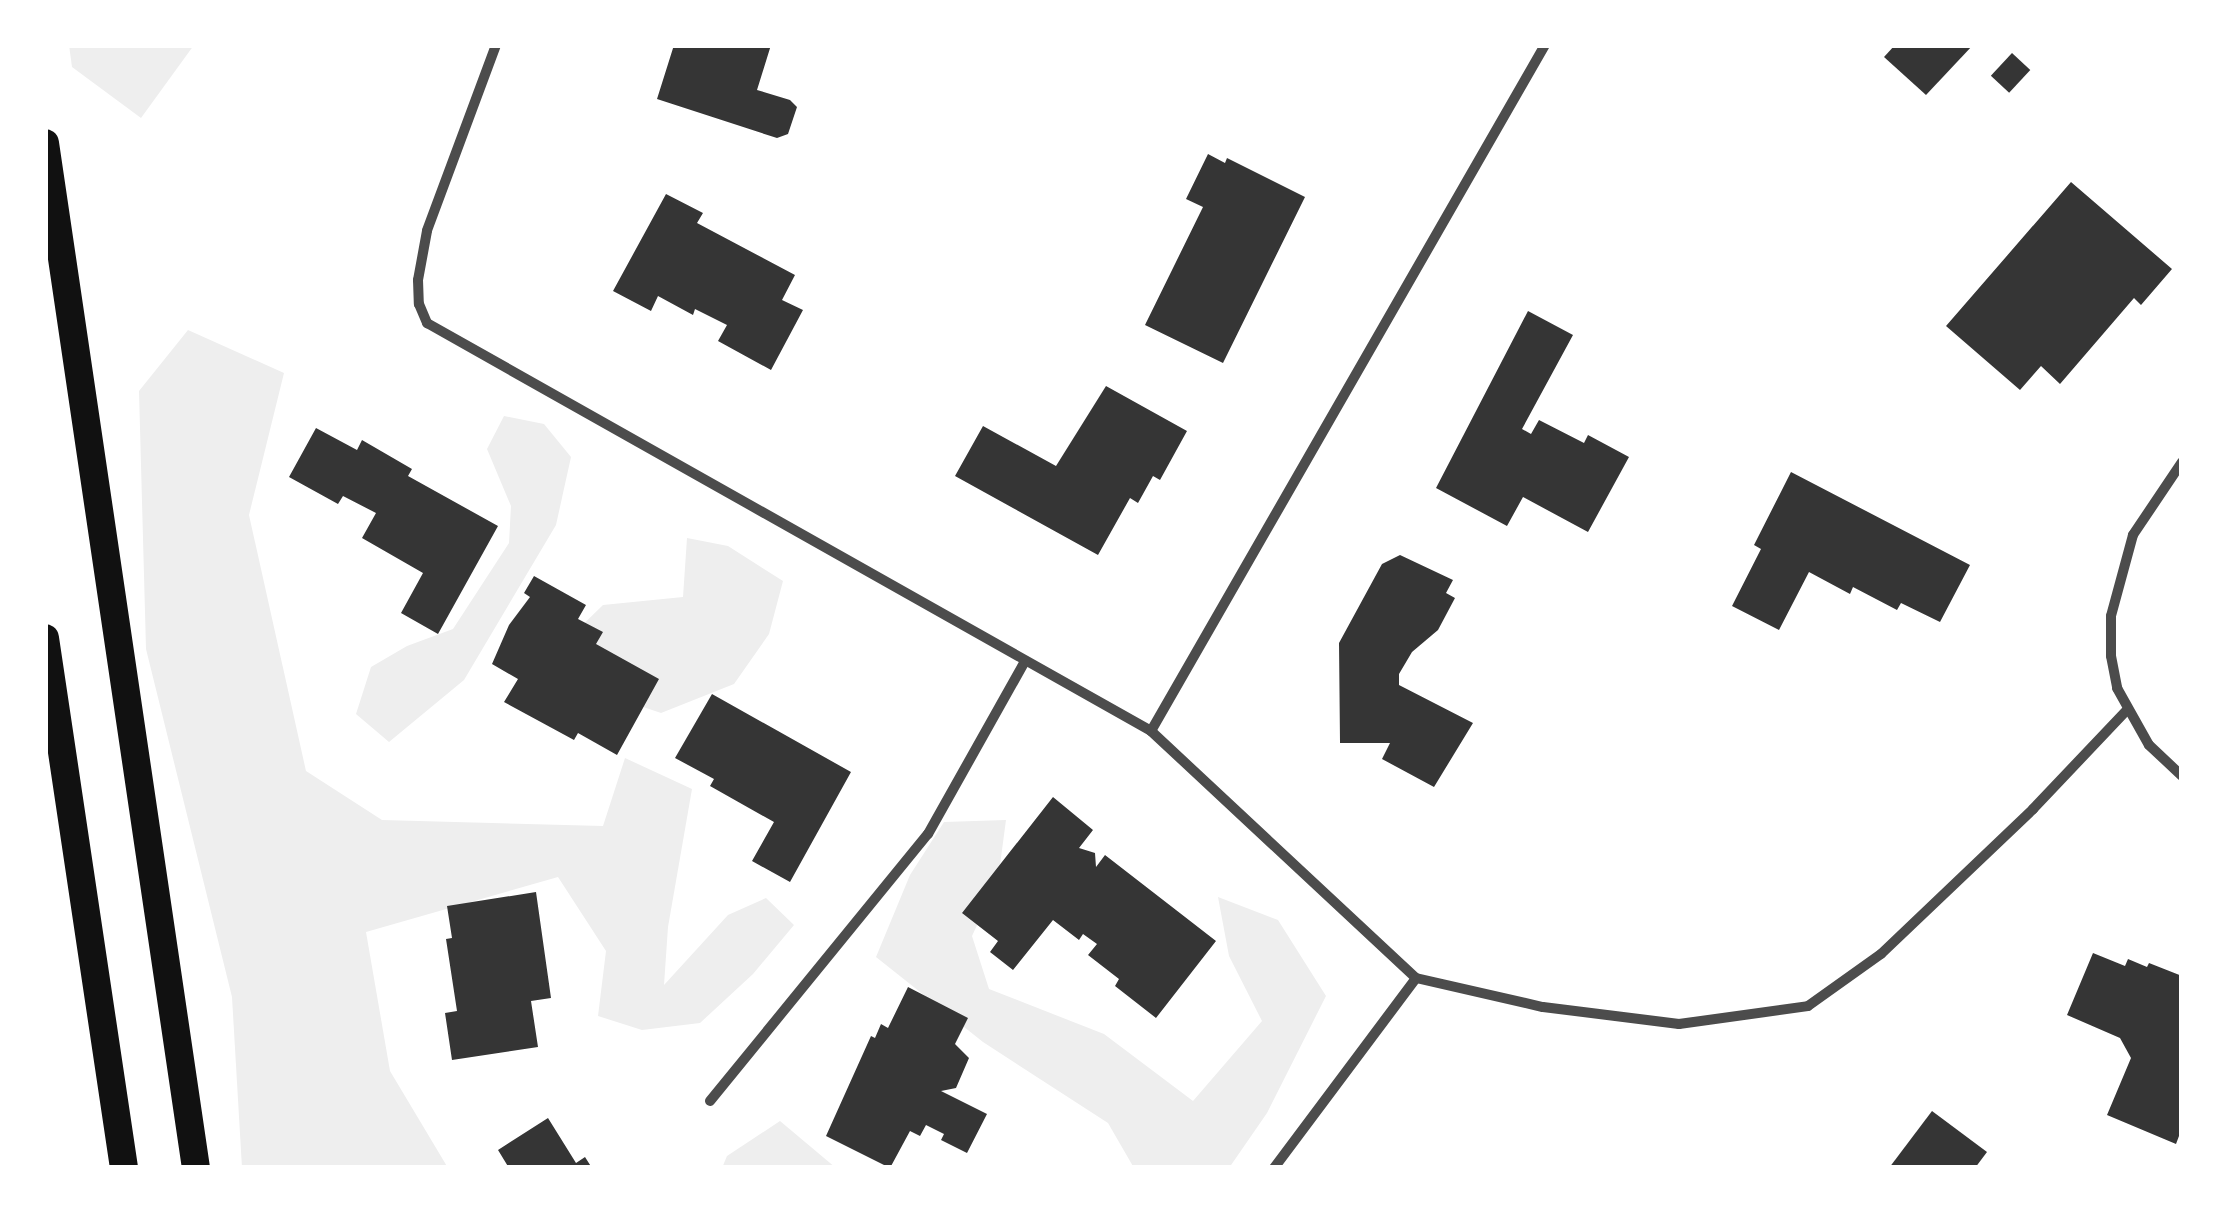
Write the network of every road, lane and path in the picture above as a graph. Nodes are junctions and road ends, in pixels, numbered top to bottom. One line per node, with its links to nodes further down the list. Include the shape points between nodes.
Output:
1 (496, 45): 6 (street, via 427,231 418,280 427,323)
2 (1545, 45): 8 (street)
3 (45, 143): 13 (highway)
4 (2182, 462): 7 (street, via 2132,535 2119,577 2111,656)
5 (45, 638): 12 (highway)
6 (1025, 661): 8 (street); 11 (street, via 928,834)
7 (2128, 709): 9 (street, via 2149,745); 10 (street, via 1881,954 1808,1006 1679,1024 1543,1008)
8 (1151, 731): 10 (street)
9 (2182, 776)
10 (1416, 978): 14 (street)
11 (710, 1101)
12 (124, 1168)
13 (196, 1168)
14 (1274, 1168)

